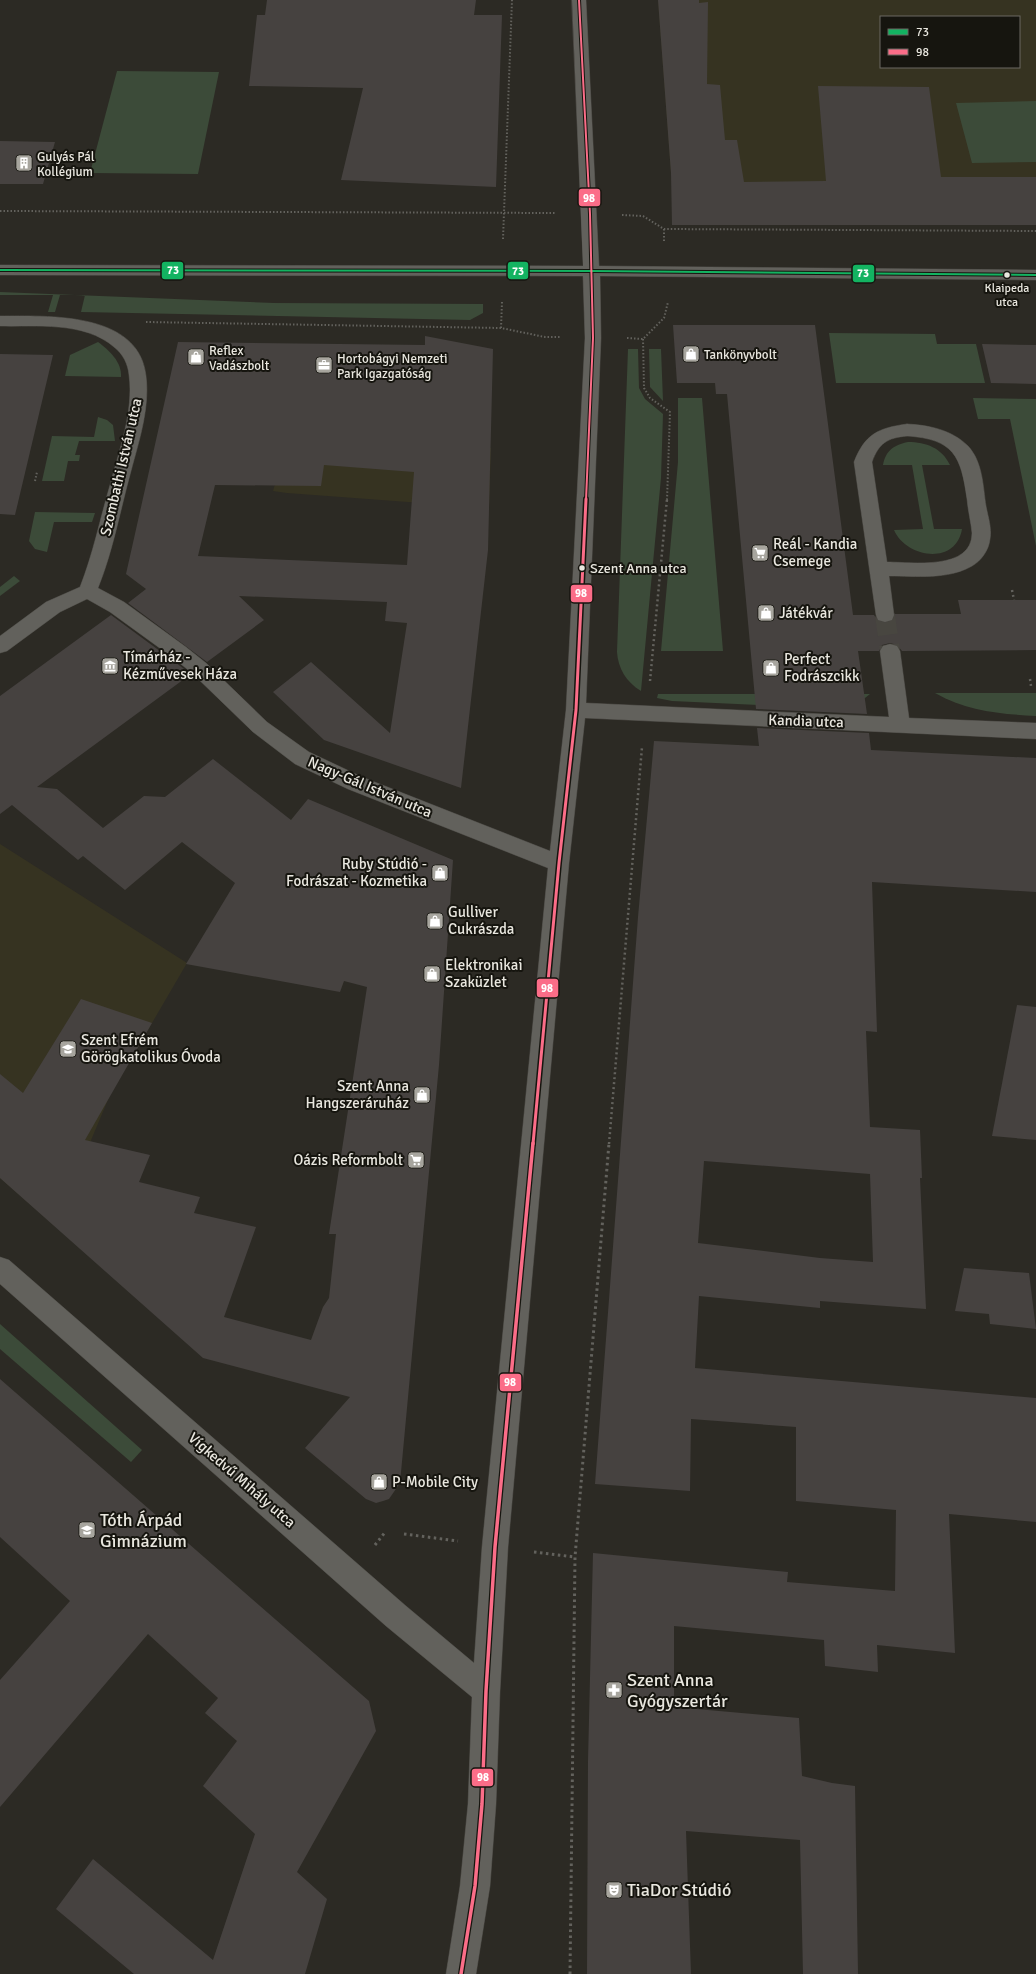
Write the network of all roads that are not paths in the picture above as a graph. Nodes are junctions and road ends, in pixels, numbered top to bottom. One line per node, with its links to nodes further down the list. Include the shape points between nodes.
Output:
1 (579, 0): 3 (street)
2 (0, 270): 3 (street)
3 (592, 271): 4 (street); 11 (street, via 593,338)
4 (1036, 275)
5 (0, 322): 7 (street, Szombathi István utca, via 64,323 104,333 128,351 137,370 139,393 129,443 99,559)
6 (878, 568): 6 (street, via 950,568 968,561 978,549 982,536 969,465 962,451 949,440 930,432 896,431 877,438 867,448 863,462); 8 (street)
7 (87, 591): 9 (street, via 53,607); 14 (street, Nagy-Gál István utca, via 117,606 179,652 260,727 302,758 355,783)
8 (885, 615)
9 (0, 646)
10 (890, 651): 12 (street)
11 (576, 710): 12 (street, Kandia utca); 14 (street)
12 (900, 725): 13 (street, Kandia utca)
13 (1036, 731)
14 (559, 863): 16 (street, via 495,1547)
15 (0, 1268): 16 (street, Vígkedvű Mihály utca, via 396,1616)
16 (486, 1691): 17 (street, via 482,1804 475,1878)
17 (461, 1974)

